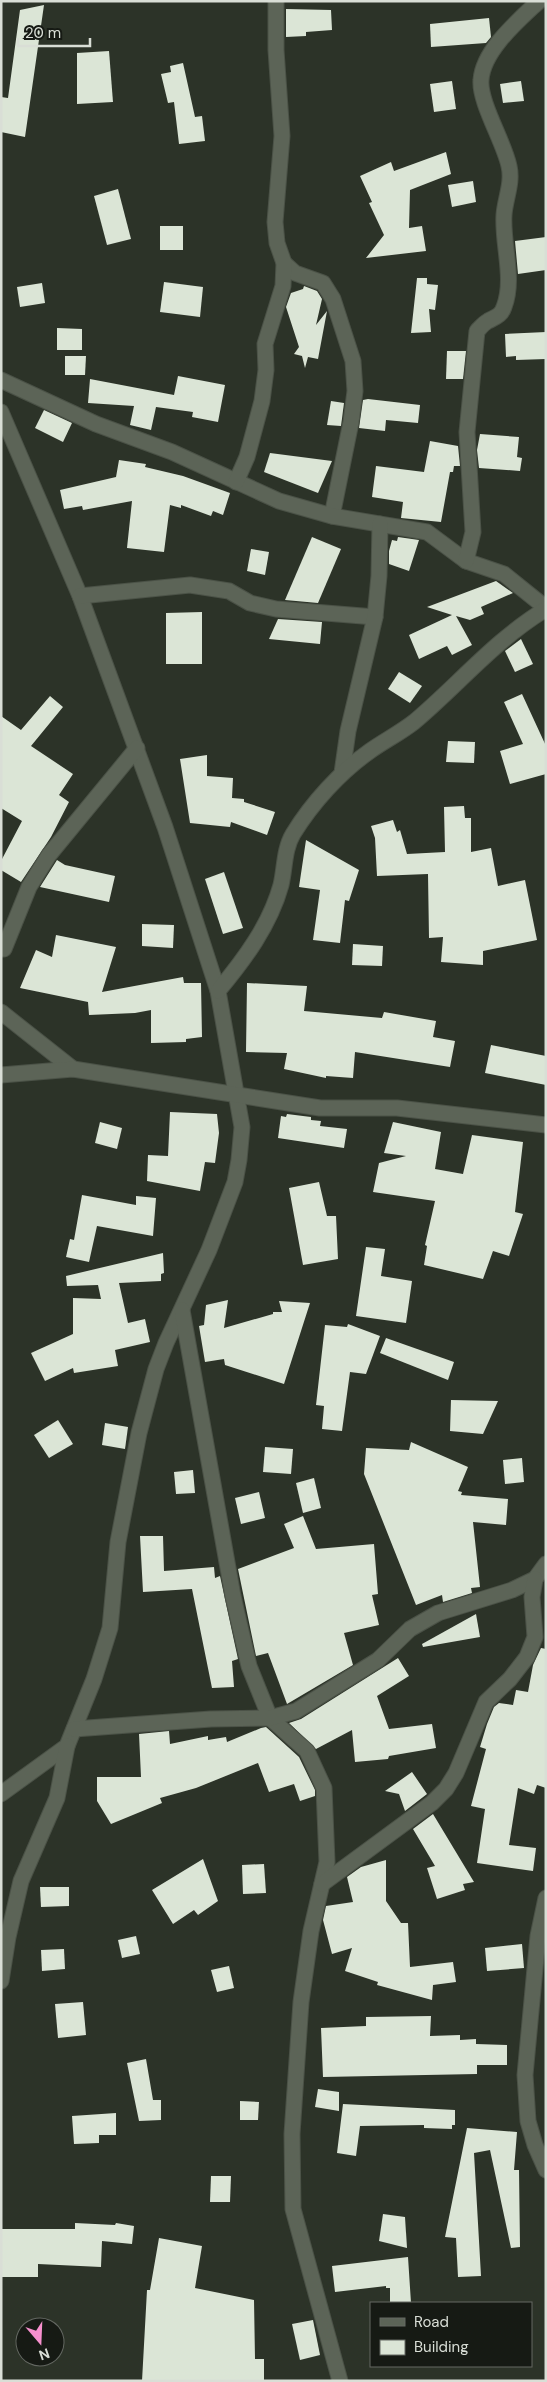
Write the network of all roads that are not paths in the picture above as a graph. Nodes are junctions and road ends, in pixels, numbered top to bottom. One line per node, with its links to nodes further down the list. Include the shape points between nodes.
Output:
1 (276, 1): 3 (street, via 282,136 276,222 277,243)
2 (539, 1): 10 (street, via 513,25 487,59 480,80 484,101 510,168 510,192 504,215 508,290 497,318 486,321 477,331 467,432 474,532)
3 (284, 263): 7 (street, via 283,286 265,344 262,401); 8 (street, via 295,273 323,284 333,299 353,361 355,392 351,422)
4 (1, 380): 7 (street, via 96,424 172,452)
5 (1, 412): 6 (street)
6 (9, 445): 11 (street)
7 (236, 482): 8 (street, via 280,501)
8 (332, 516): 9 (street)
9 (380, 524): 10 (street, via 427,532); 13 (street)
10 (466, 561): 12 (street, via 504,574)
11 (80, 596): 13 (street, via 190,585 229,591 250,603 276,609); 14 (street)
12 (546, 608): 15 (street, via 447,689 412,723)
13 (375, 617): 15 (street, via 348,731)
14 (137, 748): 16 (street, via 49,855 29,887); 17 (street)
15 (342, 773): 17 (street, via 293,834 271,913 240,964)
16 (4, 949)
17 (218, 991): 21 (street)
18 (1, 1012): 19 (street)
19 (73, 1069): 20 (street); 21 (street)
20 (1, 1075)
21 (237, 1094): 22 (street, via 320,1108 397,1108); 23 (street, via 242,1127 235,1182)
22 (546, 1125)
23 (182, 1310): 26 (street, via 233,1596 249,1666); 27 (street, via 156,1370 139,1432 118,1542 110,1628)
24 (546, 1564): 25 (street)
25 (535, 1579): 26 (street, via 512,1590 438,1613 410,1629 378,1660 296,1711); 30 (street, via 532,1597 535,1637 527,1658 486,1702 446,1789 432,1803)
26 (270, 1718): 27 (street, via 211,1719); 30 (street, via 307,1751 324,1788 327,1862)
27 (74, 1730): 28 (street)
28 (67, 1746): 29 (street); 32 (street, via 57,1798 21,1882)
29 (1, 1794)
30 (322, 1884): 34 (street, via 311,1931 301,2002 292,2134 293,2209)
31 (546, 1898): 33 (street, via 538,1936 526,2075 528,2120)
32 (1, 1981)
33 (546, 2170)
34 (340, 2381)

